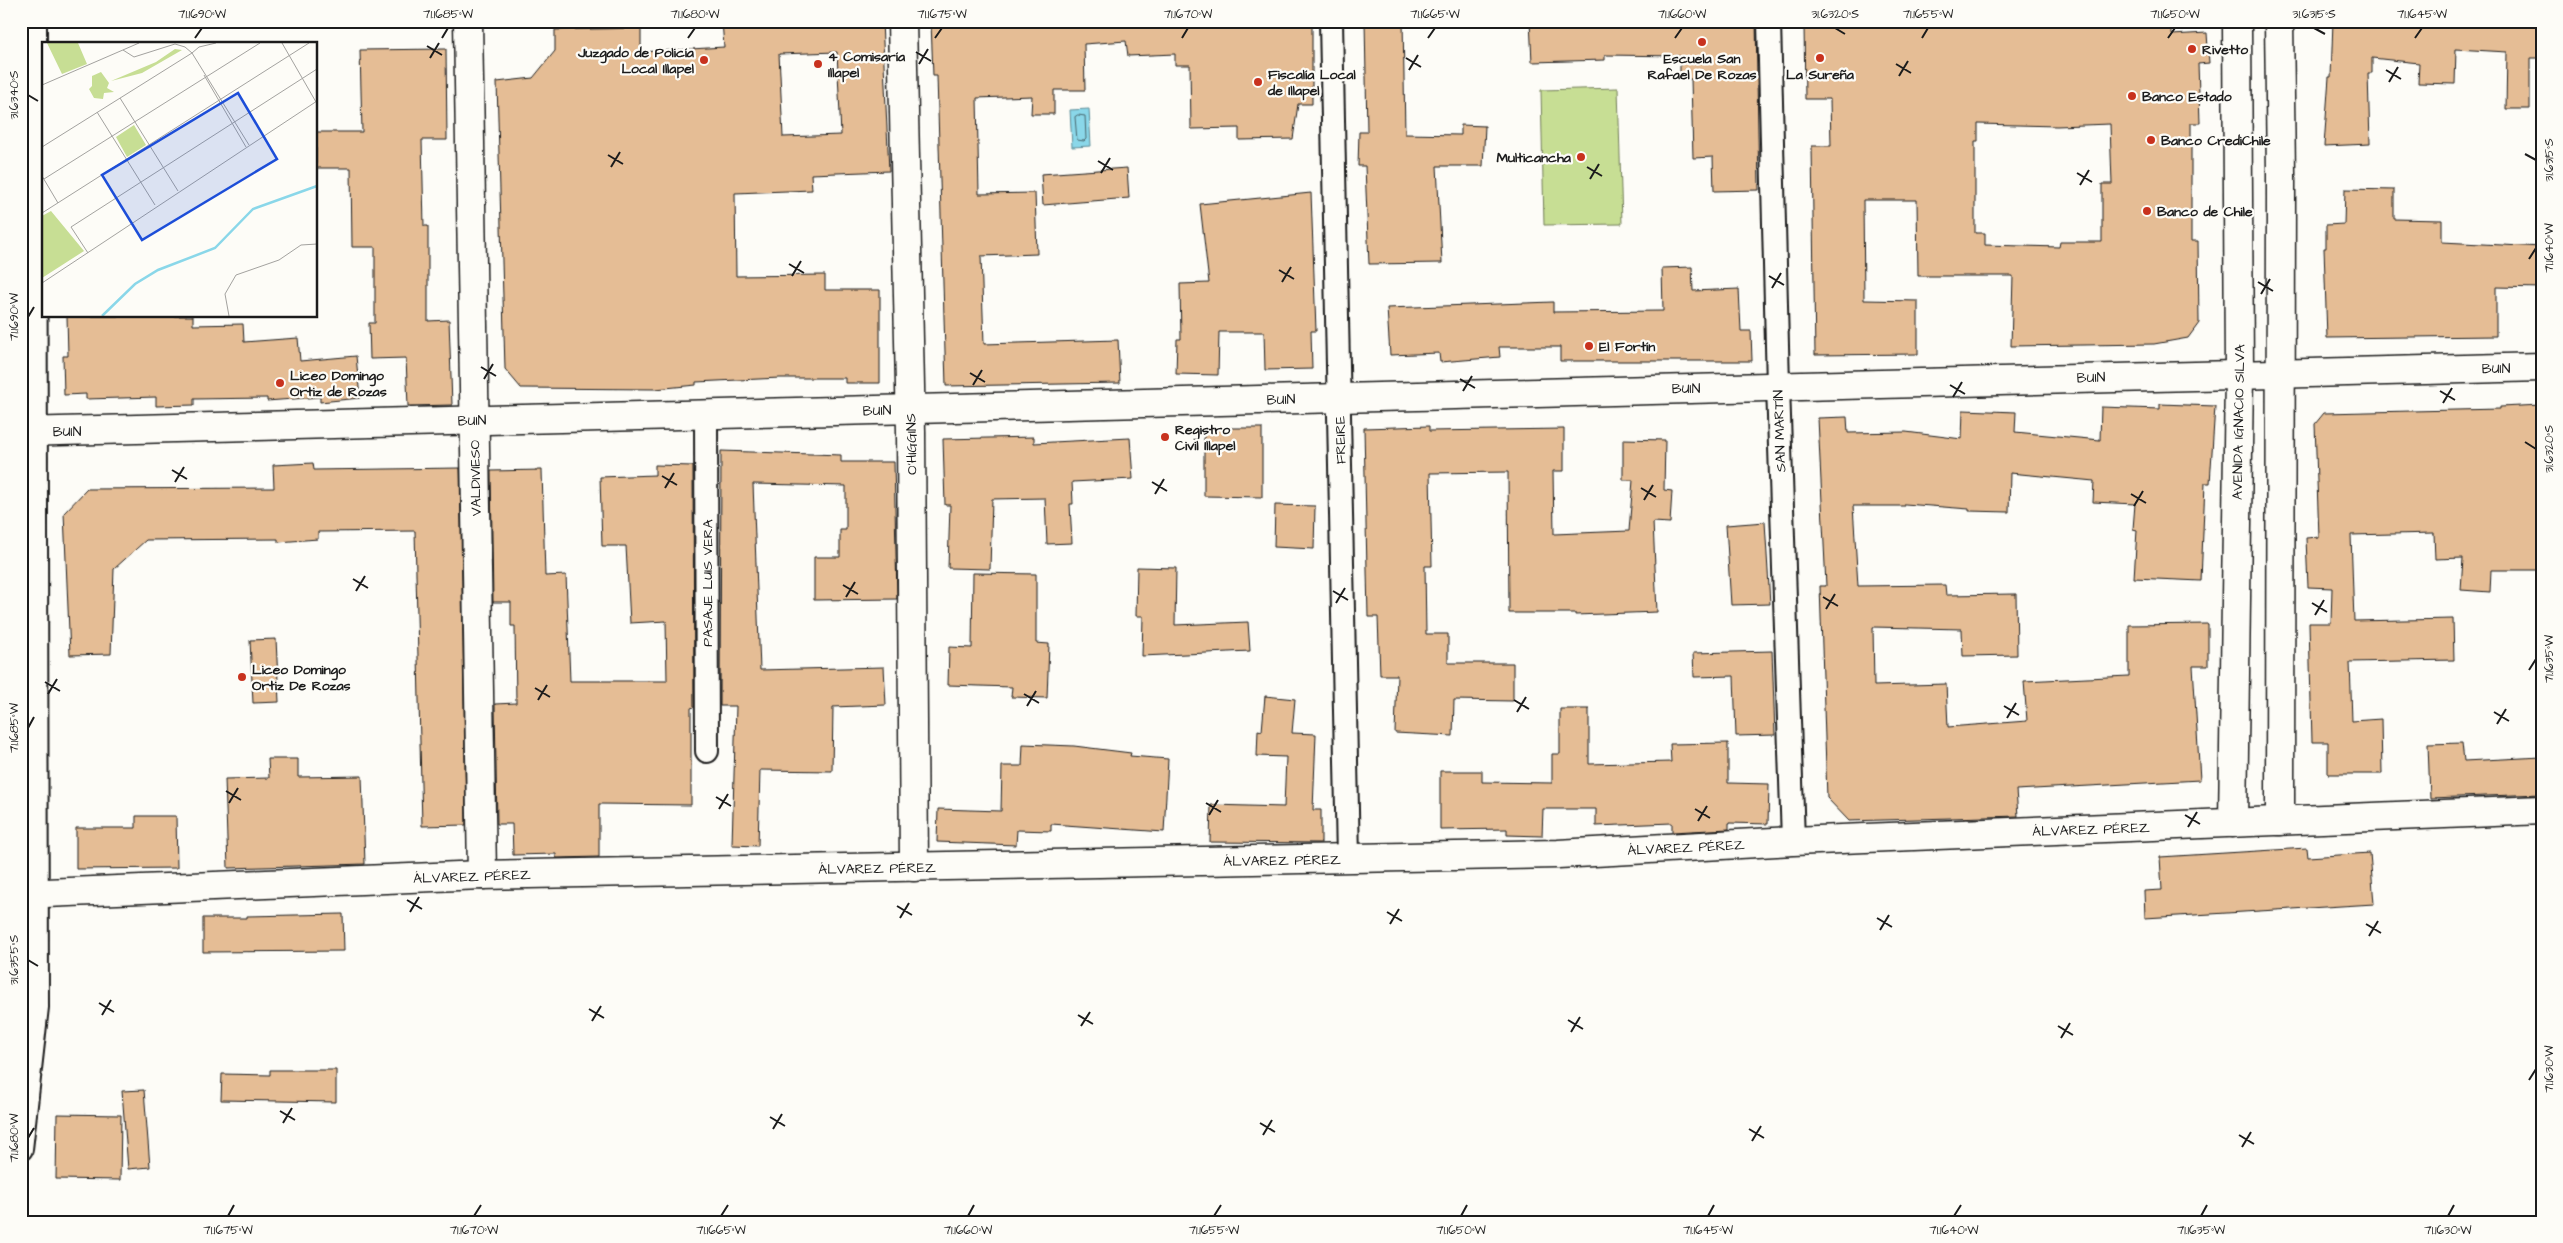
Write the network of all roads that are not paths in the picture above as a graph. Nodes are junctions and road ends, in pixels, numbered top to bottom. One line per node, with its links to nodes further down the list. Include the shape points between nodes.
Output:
1 (35, 21): 16 (street)
2 (468, 21): 15 (street, VALDIVIESO)
3 (902, 21): 13 (street, O'HIGGINS)
4 (1331, 21): 12 (street, FREIRE)
5 (1769, 21): 11 (street, SAN MARTÍN)
6 (2237, 21): 10 (street, AVENIDA IGNACIO SILVA)
7 (2279, 21): 9 (street)
8 (2542, 367): 9 (street, BUIN)
9 (2281, 372): 10 (street, BUIN); 20 (street)
10 (2239, 373): 11 (street, BUIN); 21 (street, AVENIDA IGNACIO SILVA)
11 (1778, 386): 12 (street, BUIN); 22 (street, SAN MARTÍN)
12 (1339, 397): 13 (street, BUIN); 23 (street, FREIRE)
13 (910, 409): 14 (street, BUIN); 24 (street, O'HIGGINS)
14 (706, 414): 15 (street, BUIN); 17 (street, PASAJE LUIS VERA)
15 (474, 420): 16 (street, BUIN); 25 (street, VALDIVIESO)
16 (28, 432): 18 (street)
17 (708, 751)
18 (29, 753): 26 (street)
19 (2542, 810): 20 (street, ÁLVAREZ PÉREZ)
20 (2280, 821): 21 (street, ÁLVAREZ PÉREZ)
21 (2233, 823): 22 (street, ÁLVAREZ PÉREZ)
22 (1793, 841): 23 (street, ÁLVAREZ PÉREZ, via 1558,854)
23 (1348, 858): 24 (street, ÁLVAREZ PÉREZ)
24 (914, 867): 25 (street, ÁLVAREZ PÉREZ)
25 (482, 875): 26 (street, ÁLVAREZ PÉREZ)
26 (29, 893): 27 (street, via 37,1007)
27 (21, 1149)

